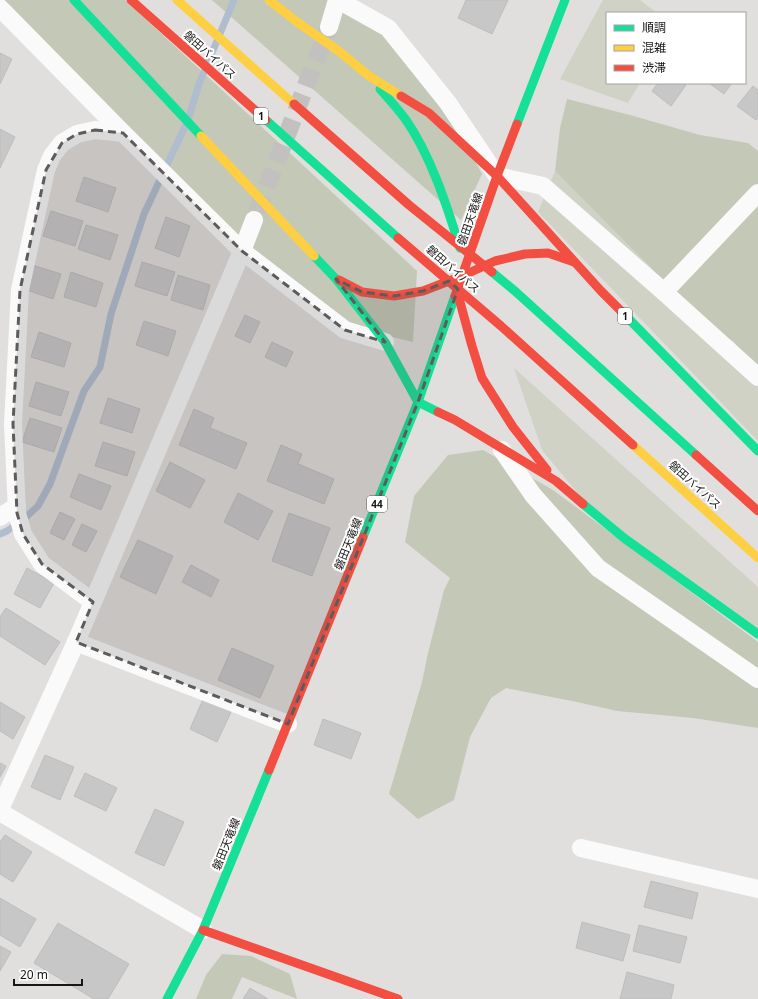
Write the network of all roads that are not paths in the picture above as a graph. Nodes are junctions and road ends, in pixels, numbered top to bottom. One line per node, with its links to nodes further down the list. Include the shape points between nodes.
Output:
1 (74, 0): 17 (main road)
2 (131, 0): 30 (main road, 磐田バイパス / 1, via 391,232 501,326)
3 (177, 0): 28 (main road, 磐田バイパス, via 409,205 516,292)
4 (269, 0): 9 (main road, 1)
5 (338, 0): 8 (street); 11 (street, via 388,28 448,103)
6 (565, 0): 11 (main road, 磐田天竜線 / 44)
7 (0, 8): 10 (street)
8 (329, 27)
9 (369, 76): 11 (main road, 1, via 429,113); 16 (main road, via 408,124 440,187 460,250)
10 (123, 133): 14 (street); 23 (street, via 95,130 77,134 62,143 46,170 20,290)
11 (497, 176): 15 (main road, 1); 16 (main road, 磐田天竜線 / 44); 19 (street, via 543,186)
12 (758, 193): 19 (street)
13 (254, 220): 14 (street)
14 (242, 251): 20 (street, via 345,330); 31 (street)
15 (575, 262): 16 (main road, via 548,253 524,254 494,261); 25 (main road, 1)
16 (462, 276): 17 (main road, via 423,291 394,296 362,292); 18 (main road, 磐田天竜線 / 44)
17 (336, 279): 20 (main road)
18 (457, 291): 22 (main road, 磐田天竜線 / 44); 26 (main road, via 482,378 514,427)
19 (664, 292): 21 (street)
20 (385, 342): 22 (main road)
21 (758, 378)
22 (418, 402): 24 (main road, via 455,420); 35 (main road, 磐田天竜線 / 44)
23 (6, 421): 27 (street)
24 (500, 447): 26 (main road); 34 (street, via 533,495 598,568)
25 (758, 451)
26 (556, 481): 32 (main road, via 624,538)
27 (17, 509): 29 (street); 31 (street, via 23,534 42,564)
28 (758, 511)
29 (0, 517)
30 (758, 558)
31 (93, 602): 33 (street)
32 (758, 634)
33 (76, 642): 35 (street); 36 (street)
34 (758, 679)
35 (288, 724): 40 (main road, 磐田天竜線 / 44)
36 (0, 809)
37 (0, 812): 40 (street)
38 (580, 848): 39 (street)
39 (758, 889)
40 (203, 930): 41 (main road, 磐田天竜線 / 44); 42 (main road)
41 (167, 999)
42 (398, 999)

